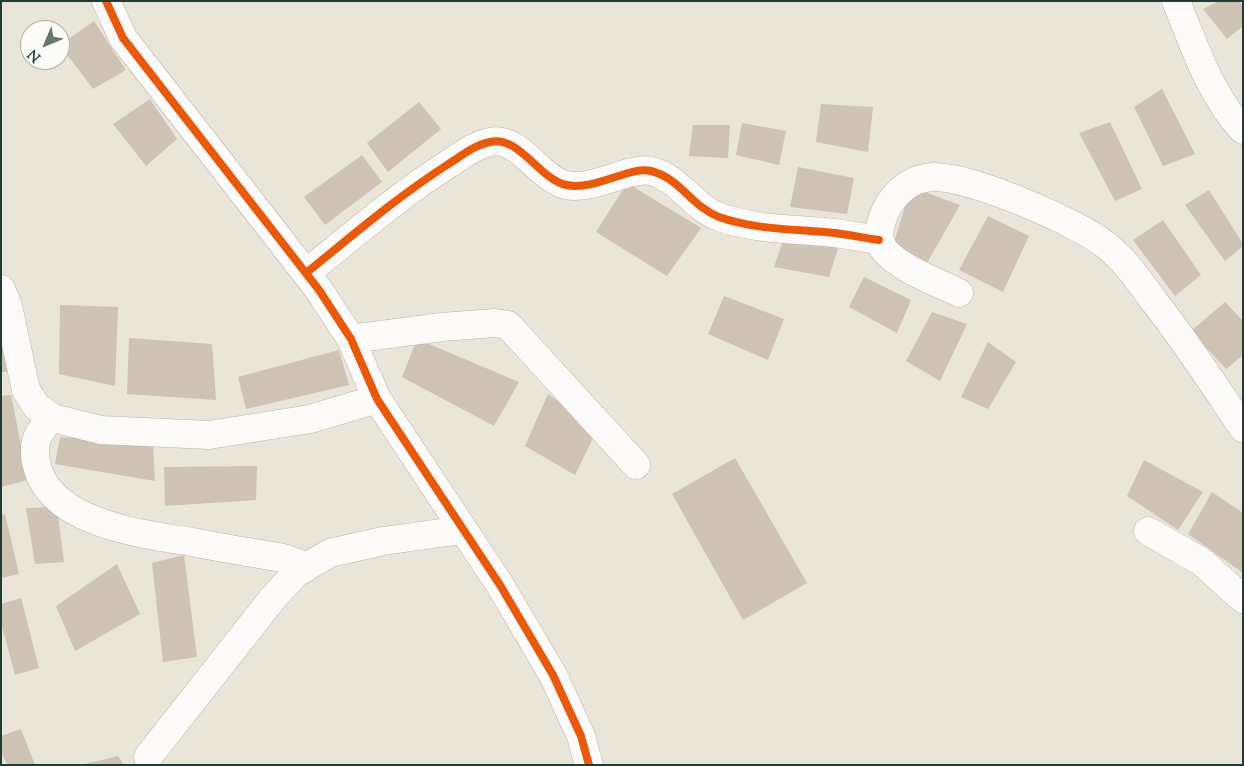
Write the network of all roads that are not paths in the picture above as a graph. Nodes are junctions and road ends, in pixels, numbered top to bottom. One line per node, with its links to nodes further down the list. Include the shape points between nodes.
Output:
1 (106, 1): 5 (street, via 123,38)
2 (1176, 1): 3 (street, via 1201,62 1225,108)
3 (1243, 130)
4 (879, 240): 5 (street, via 733,221 700,207 670,179 650,171 578,187 564,184 542,172 509,144 491,141 473,148 407,191); 7 (street, via 882,248 895,260); 11 (street, via 880,227 889,204 899,191 916,179 932,177 950,177 995,191 1083,230 1107,246 1129,268 1202,364)
5 (306, 273): 8 (street)
6 (1, 289): 10 (street, via 8,306 26,390 36,406)
7 (958, 293)
8 (351, 339): 9 (street); 12 (street, via 442,327 508,325)
9 (377, 399): 10 (street, via 310,419 209,435 101,430); 13 (street)
10 (51, 417): 15 (street, via 37,437 34,457 40,480 63,504 126,531 283,558)
11 (1243, 428)
12 (636, 465)
13 (462, 530): 15 (street, via 350,548 330,553); 18 (street, via 500,585 552,675 581,736)
14 (1148, 531): 16 (street, via 1202,562)
15 (306, 566): 17 (street, via 273,598)
16 (1243, 599)
17 (148, 757)
18 (589, 765)

